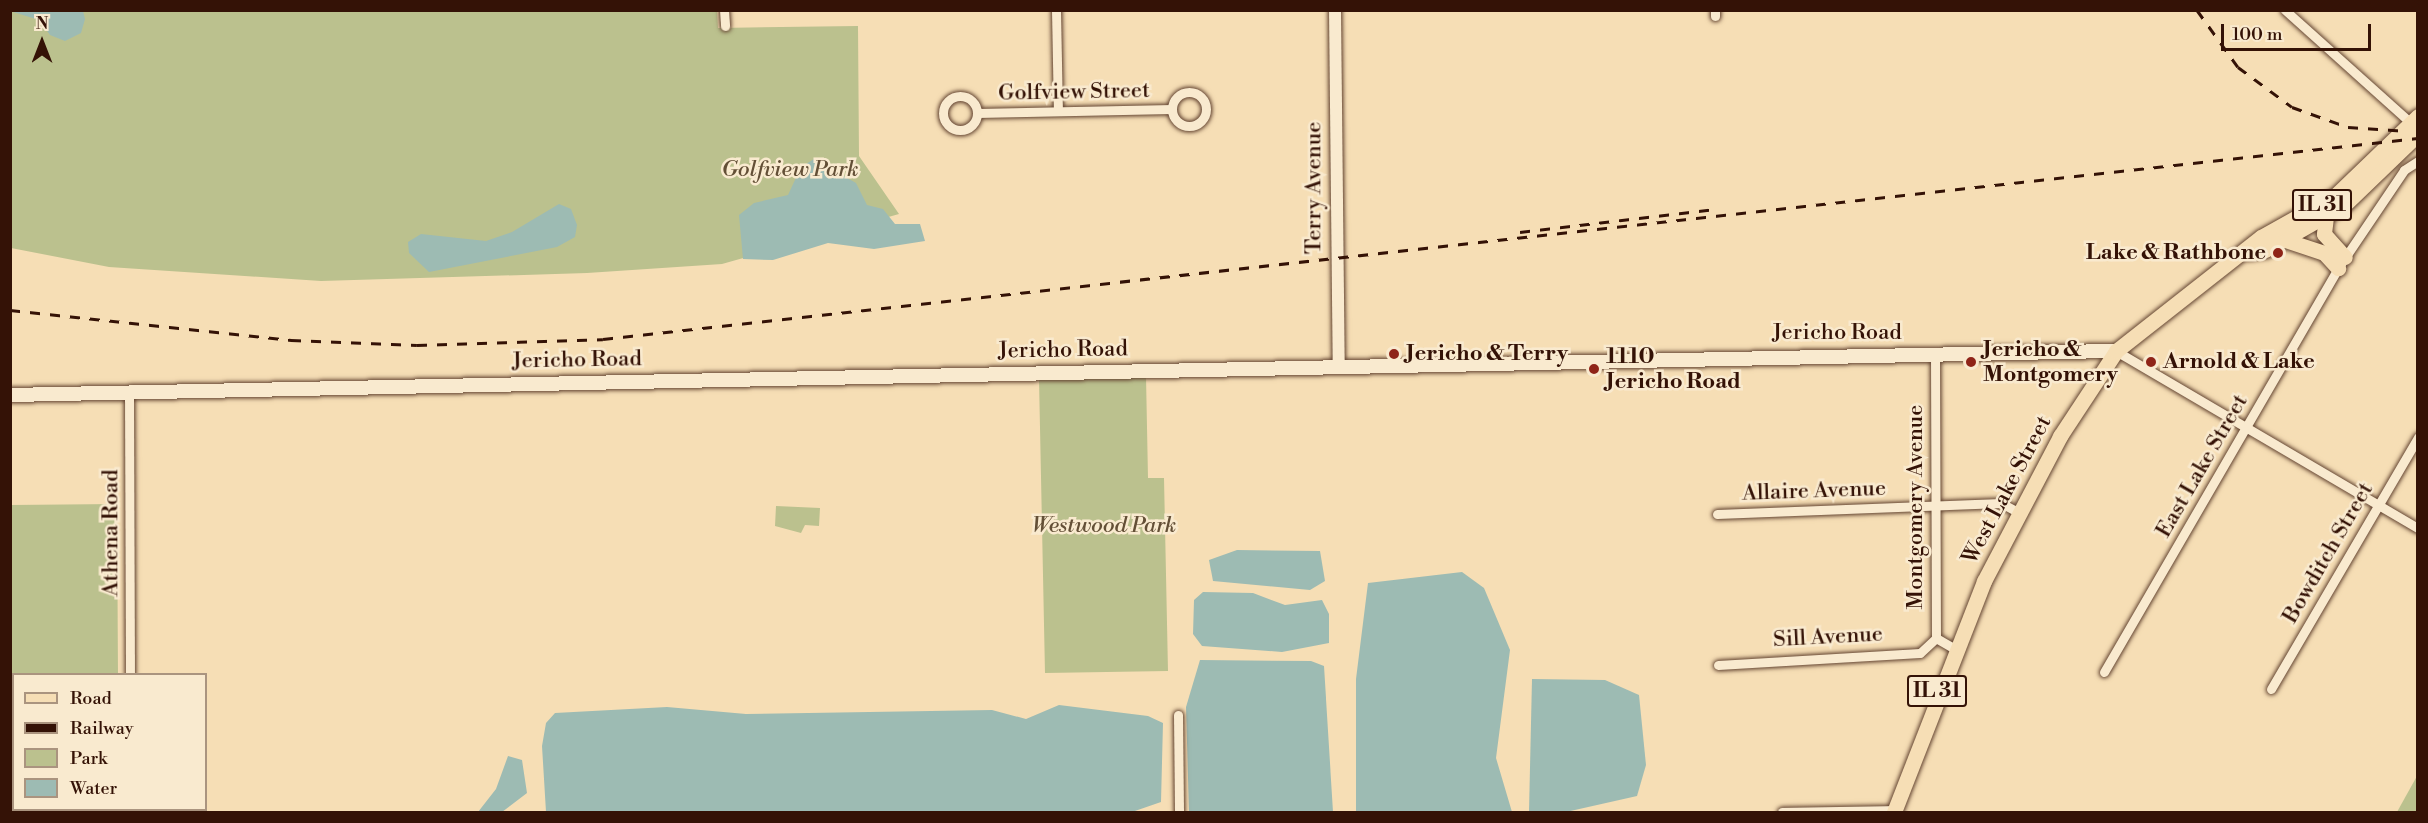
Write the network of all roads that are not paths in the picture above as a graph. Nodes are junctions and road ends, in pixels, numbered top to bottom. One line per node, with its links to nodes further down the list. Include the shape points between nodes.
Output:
1 (724, 10): 5 (street)
2 (1056, 10): 7 (street)
3 (1335, 10): 17 (street, Terry Avenue)
4 (2285, 10): 9 (street)
5 (725, 26)
6 (1172, 109): 7 (street, Golfview Street)
7 (1058, 111): 8 (street, Golfview Street)
8 (977, 113)
9 (2415, 124): 11 (main road, West Lake Street / IL 31, via 2366,188); 13 (main road, West Lake Street / IL 31, via 2336,195 2261,237)
10 (2416, 161): 14 (street, East Lake Street, via 2404,170)
11 (2326, 217): 12 (main road, West Lake Street / IL 31); 14 (main road, via 2324,234)
12 (2285, 240): 13 (main road, West Lake Street / IL 31); 14 (main road)
13 (2248, 252): 15 (main road, West Lake Street / IL 31, via 2188,292)
14 (2342, 263): 20 (street, East Lake Street)
15 (2116, 351): 16 (main road, Jericho Road); 20 (street); 24 (main road, West Lake Street / IL 31, via 2060,436)
16 (1935, 354): 17 (main road, Jericho Road); 22 (street, Montgomery Avenue)
17 (1340, 365): 18 (main road, Jericho Road)
18 (129, 392): 19 (main road, Jericho Road); 31 (street, Athena Road)
19 (10, 395)
20 (2246, 427): 23 (street); 30 (street, East Lake Street)
21 (2418, 437): 23 (street, Bowditch Street)
22 (1935, 506): 24 (street, Allaire Avenue, via 2001,503); 25 (street, Allaire Avenue); 27 (street, Montgomery Avenue)
23 (2379, 506): 26 (street); 32 (street, Bowditch Street)
24 (2018, 512): 28 (main road, West Lake Street / IL 31)
25 (1716, 514)
26 (2418, 528)
27 (1936, 639): 28 (street, Montgomery Avenue); 29 (street, Sill Avenue, via 1920,652)
28 (1955, 649): 34 (main road, West Lake Street / IL 31)
29 (1718, 665)
30 (2104, 672)
31 (130, 673)
32 (2271, 689)
33 (1178, 715): 35 (street)
34 (1894, 811): 36 (street)
35 (1179, 813)
36 (1782, 813)

